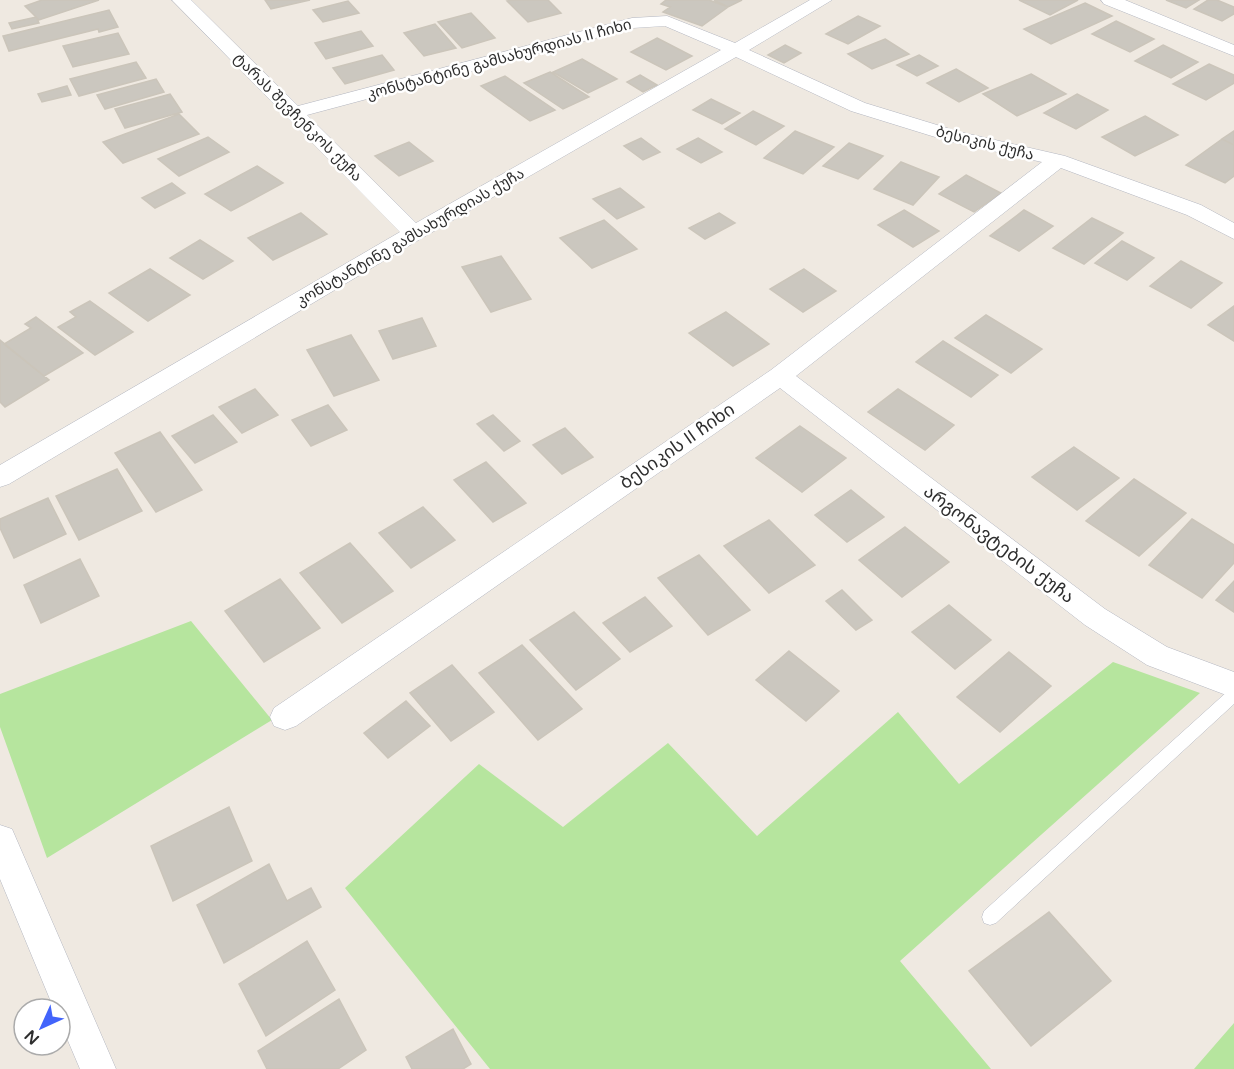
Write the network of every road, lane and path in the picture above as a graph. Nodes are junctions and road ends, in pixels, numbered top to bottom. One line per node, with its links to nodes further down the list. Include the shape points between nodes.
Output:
1 (181, 0): 6 (street, ტარას შევჩენკოს ქუჩა)
2 (823, 0): 5 (street, კონსტანტინე გამსახურდიას ქუჩა)
3 (1110, 0): 4 (street)
4 (1234, 51)
5 (736, 52): 6 (street, კონსტანტინე გამსახურდიას II ჩიხი, via 667,21 632,23); 7 (street, ბესიკის ქუჩა, via 858,107 955,137); 9 (street, კონსტანტინე გამსახურდიას ქუჩა)
6 (294, 113): 9 (street, ტარას შევჩენკოს ქუჩა)
7 (1058, 160): 8 (street, ბესიკის ქუჩა, via 1194,210); 10 (street, ბესიკის II ჩიხი)
8 (1234, 232)
9 (414, 233): 11 (street, კონსტანტინე გამსახურდიას ქუჩა)
10 (780, 376): 12 (street, არგონავტების ქუჩა, via 1095,617 1157,656); 14 (street, ბესიკის II ჩიხი)
11 (0, 477)
12 (1234, 685)
13 (1234, 695): 16 (lane)
14 (285, 717)
15 (0, 840): 17 (street)
16 (990, 917)
17 (98, 1069)

